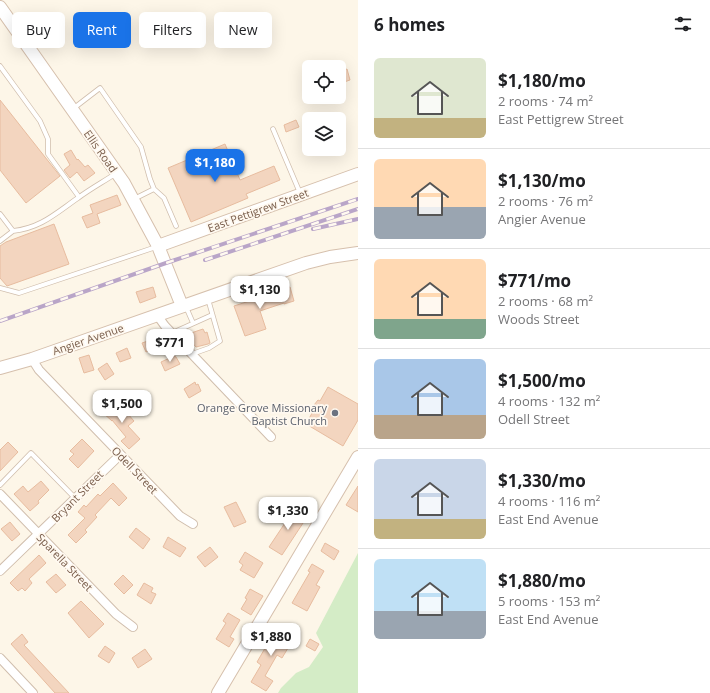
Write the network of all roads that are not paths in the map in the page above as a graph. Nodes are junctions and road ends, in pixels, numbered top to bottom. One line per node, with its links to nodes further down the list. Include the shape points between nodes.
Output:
1 (0, 7): 3 (main road, Ellis Road)
2 (0, 66): 9 (lane, via 40,121 48,139 48,154)
3 (72, 110): 5 (main road, Ellis Road); 7 (lane, via 100,88 140,147)
4 (274, 129): 8 (lane)
5 (117, 173): 9 (lane); 10 (main road, Ellis Road)
6 (358, 174): 8 (main road, East Pettigrew Street)
7 (154, 189): 10 (lane); 12 (lane, via 164,198)
8 (301, 195): 15 (main road, East Pettigrew Street)
9 (79, 197): 13 (lane, via 51,218 25,229)
10 (133, 200): 15 (main road, Ellis Road)
11 (0, 214): 13 (lane)
12 (176, 226)
13 (12, 231): 14 (lane)
14 (0, 241)
15 (158, 246): 17 (lane, via 19,293); 19 (main road, Ellis Road)
16 (358, 253): 18 (main road, Angier Avenue, via 306,263)
17 (0, 288)
18 (207, 297): 19 (main road, Angier Avenue); 21 (lane)
19 (184, 305): 20 (main road, Angier Avenue); 22 (lane)
20 (157, 315): 23 (street); 25 (main road, Angier Avenue)
21 (212, 315): 22 (lane); 24 (lane, via 220,341)
22 (193, 323): 23 (lane)
23 (172, 333): 24 (street)
24 (192, 354): 27 (street)
25 (32, 359): 26 (main road, Angier Avenue); 28 (street, Odell Street, via 39,370)
26 (0, 368)
27 (271, 437)
28 (120, 455): 32 (street, Bryant Street); 33 (street, Odell Street, via 180,516)
29 (358, 457): 39 (main road)
30 (0, 486): 32 (lane, via 30,453)
31 (0, 494): 34 (street, Sparella Street)
32 (75, 498): 34 (street, Bryant Street)
33 (193, 524)
34 (38, 534): 35 (street, Bryant Street); 36 (street, Sparella Street, via 116,614)
35 (0, 571)
36 (133, 627)
37 (0, 658): 38 (street)
38 (33, 693)
39 (218, 693)

